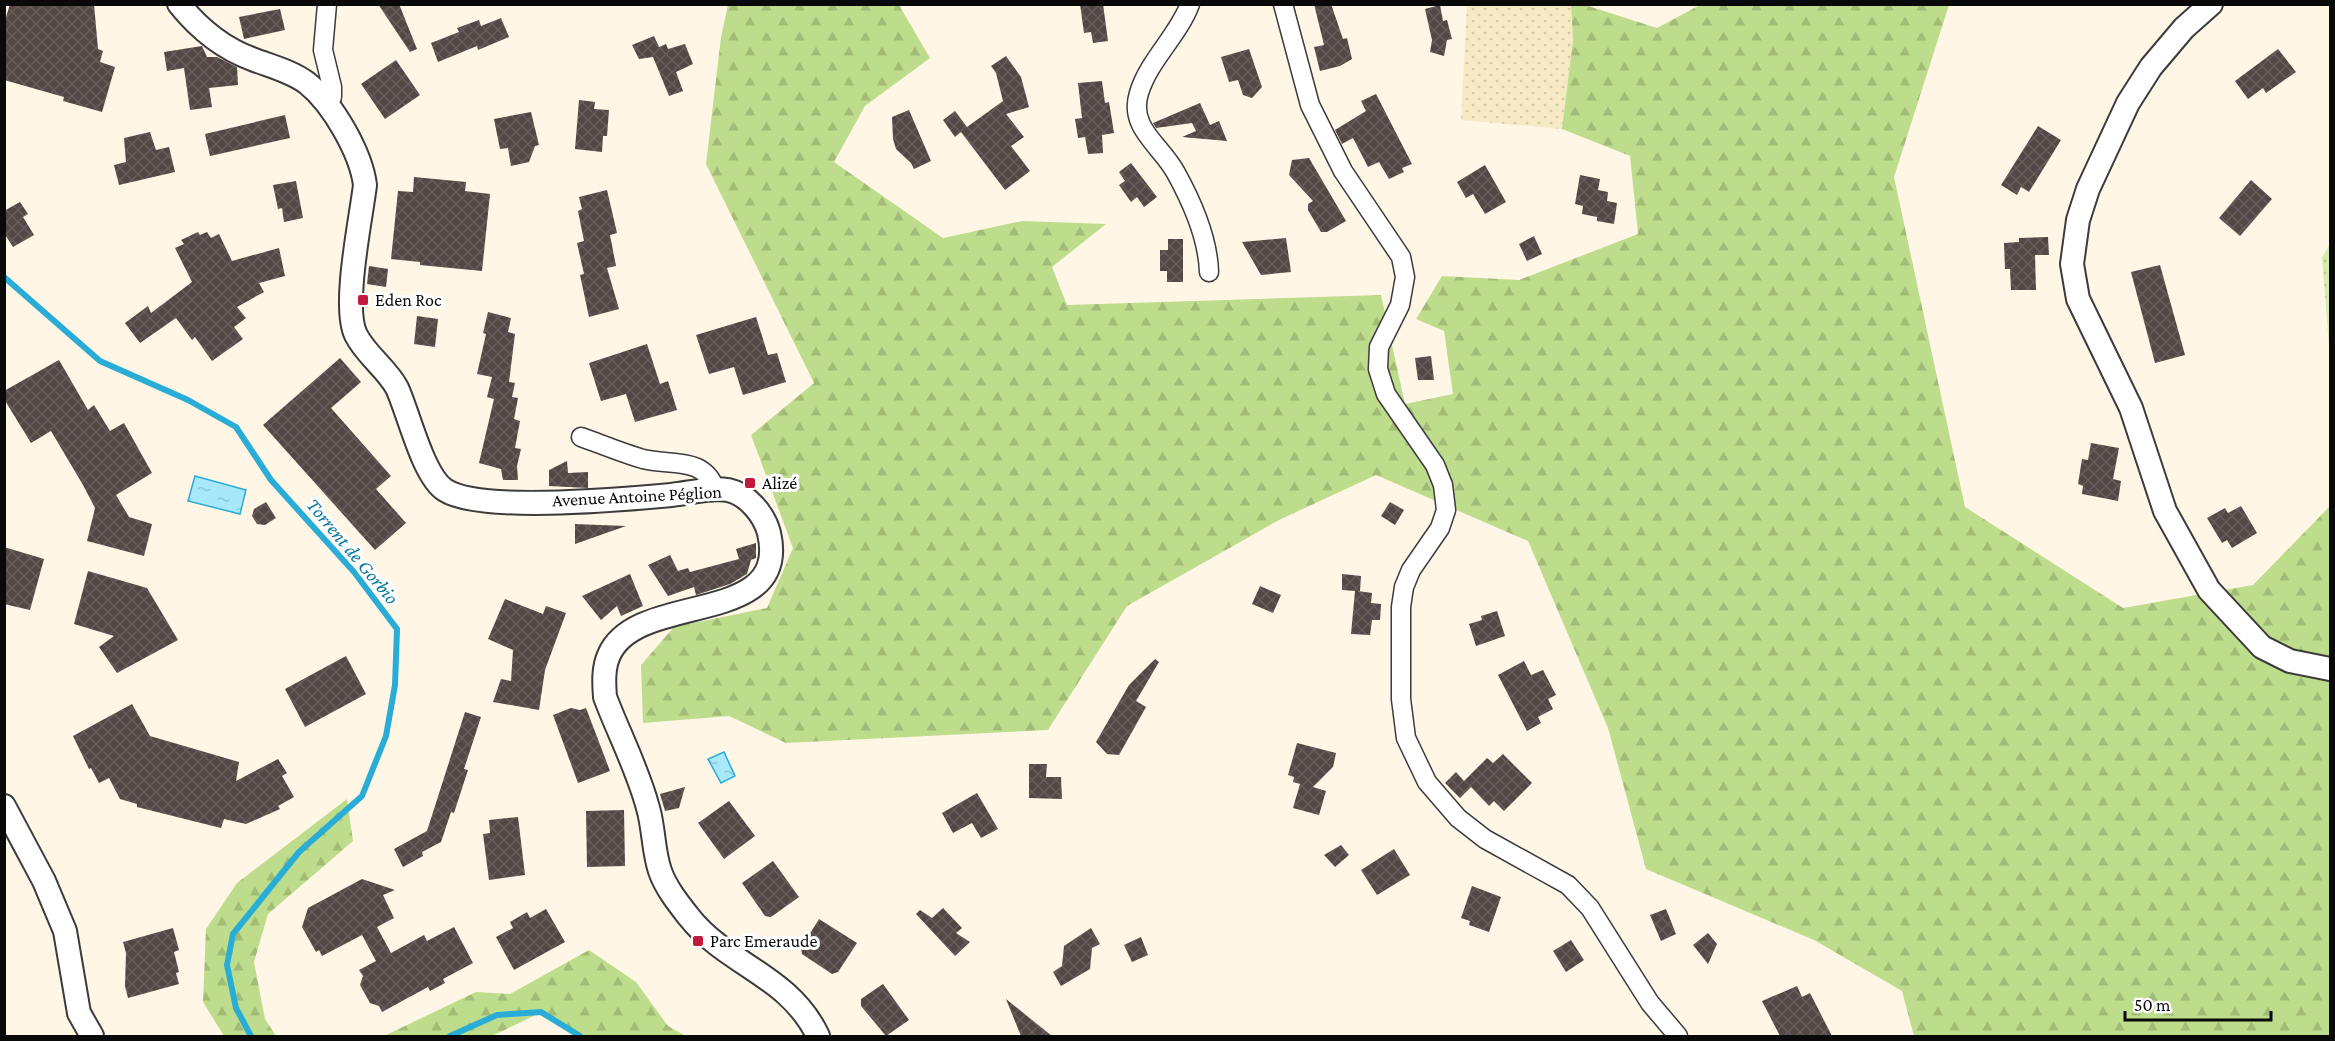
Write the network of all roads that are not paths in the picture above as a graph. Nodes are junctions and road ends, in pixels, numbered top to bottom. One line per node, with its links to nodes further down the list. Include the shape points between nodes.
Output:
1 (179, 4): 6 (street, Avenue Antoine Péglion, via 214,40 298,78)
2 (327, 4): 6 (street, via 322,50 333,87)
3 (1190, 4): 7 (street, via 1139,93 1136,111 1140,128 1184,188 1209,250)
4 (1283, 4): 14 (street, via 1310,105 1343,171 1401,257 1405,278 1400,305 1378,347 1378,369 1386,394 1435,465 1443,485 1446,510 1440,528 1412,570 1401,607 1401,699 1406,738 1427,782 1458,818 1485,840 1568,885 1590,908 1650,1003)
5 (2211, 4): 10 (street, via 2184,28 2128,103 2088,189 2078,220 2072,264 2079,298 2131,408 2165,511 2209,590 2262,647 2290,661)
6 (326, 104): 9 (street, Avenue Antoine Péglion, via 363,166 365,185 350,307 356,335 396,386 430,471 443,489 466,500 563,502)
7 (1209, 272)
8 (580, 437): 9 (street, via 644,459 685,463 701,469 712,478)
9 (715, 489): 13 (street, Avenue Antoine Péglion, via 742,495 758,511 769,532 771,557 761,580 740,597 663,616 619,640 609,655 605,697 648,807 660,870 672,895 691,920 732,955 793,998)
10 (2331, 669)
11 (4, 806): 12 (street, via 44,881 65,931 80,1013)
12 (92, 1036)
13 (818, 1036)
14 (1678, 1036)

